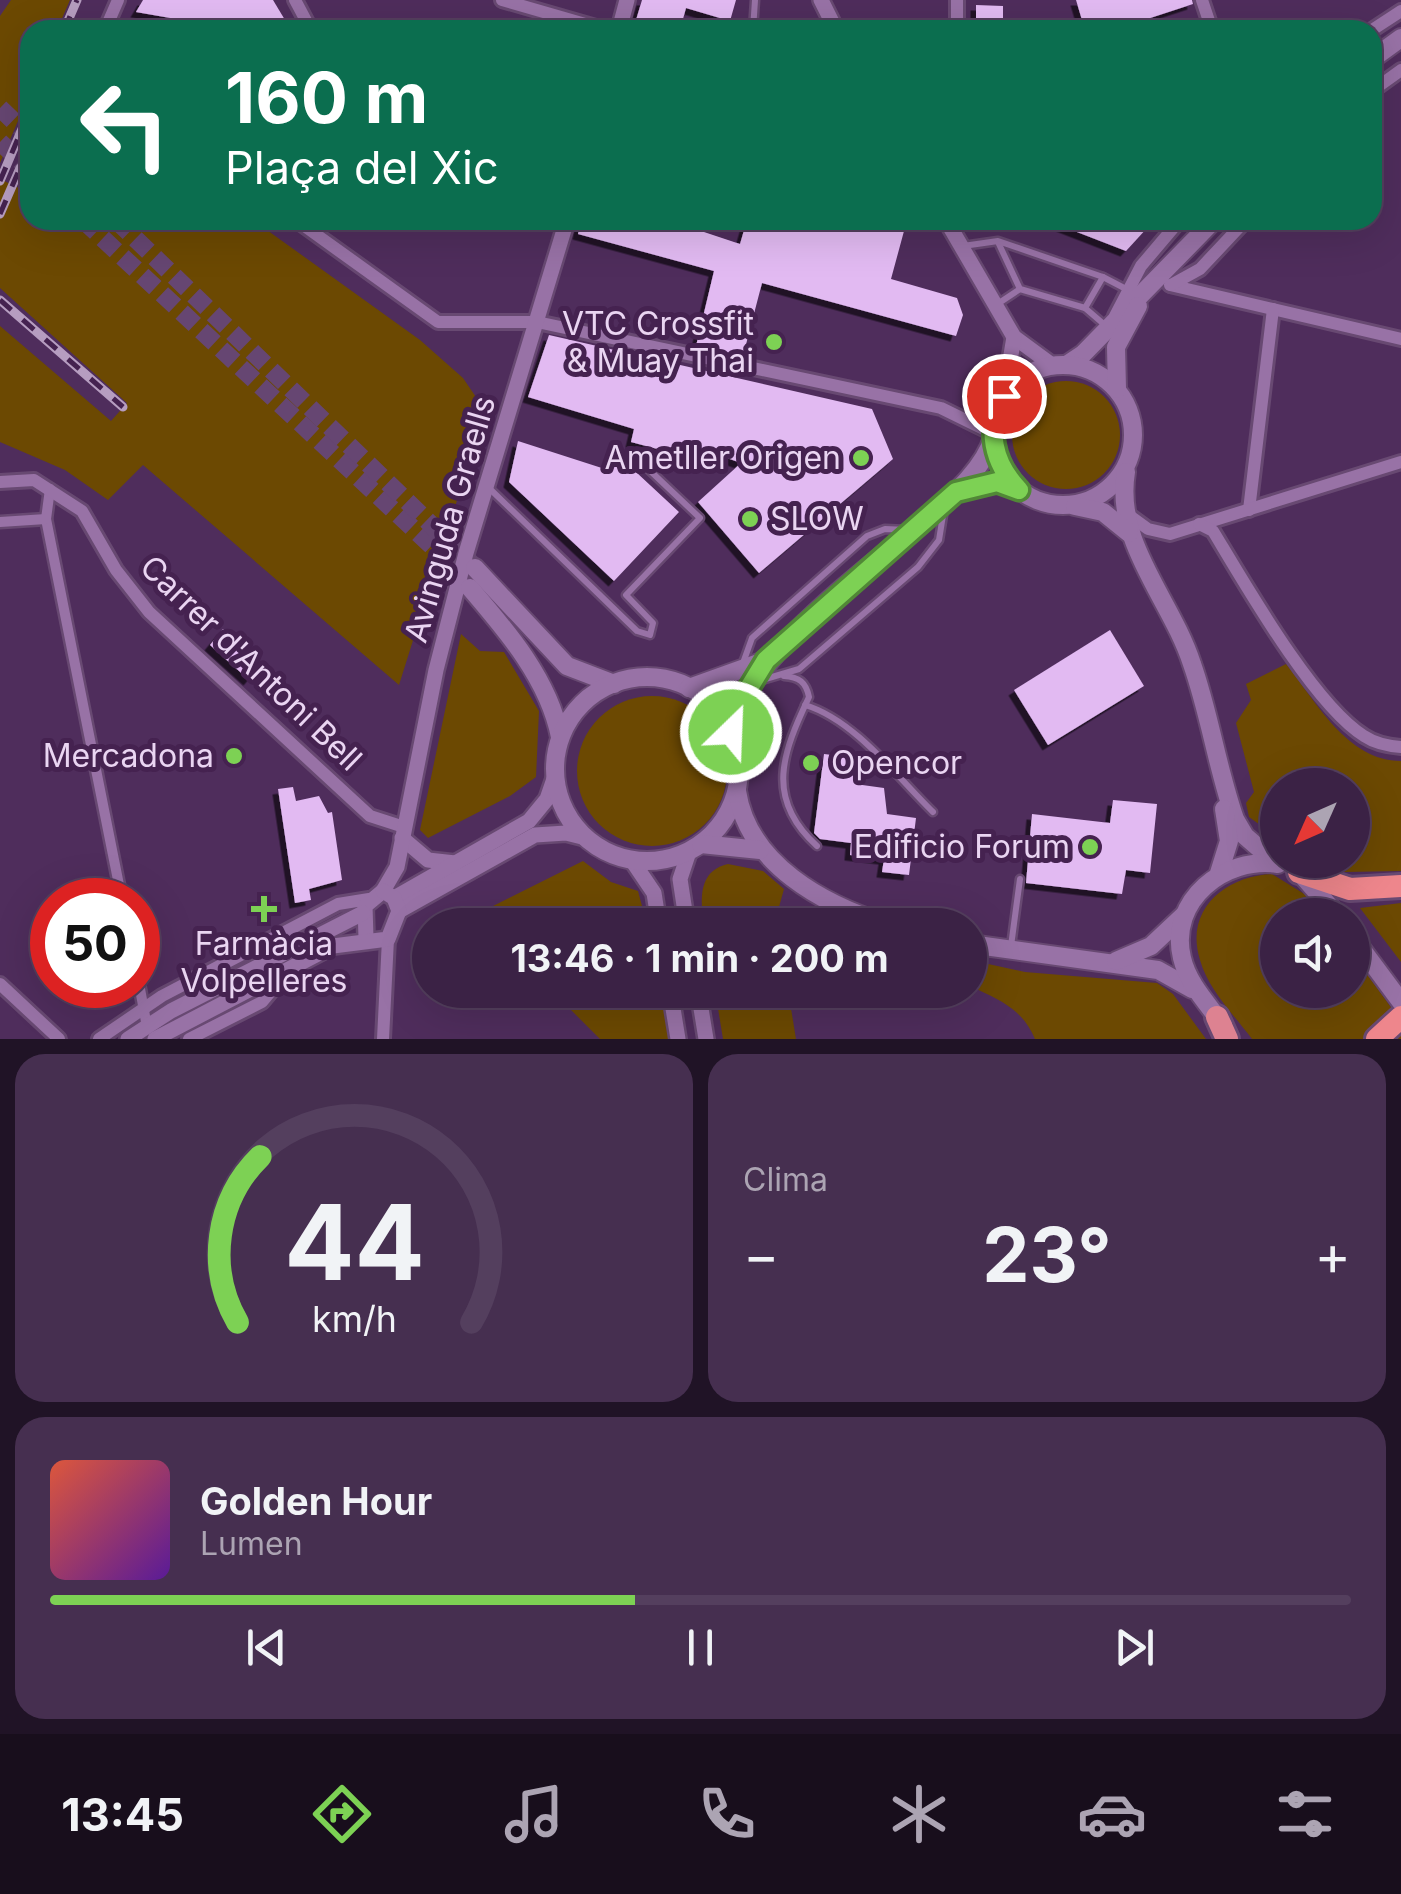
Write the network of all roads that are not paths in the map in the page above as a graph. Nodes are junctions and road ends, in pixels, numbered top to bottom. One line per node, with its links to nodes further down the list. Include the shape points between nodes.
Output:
1 (502, 0): 2 (street)
2 (571, 20)
3 (310, 230): 18 (street, via 432,320)
4 (564, 230): 18 (street, Avinguda Graells)
5 (1170, 230): 14 (street)
6 (1204, 230): 12 (main road)
7 (1237, 230): 11 (street, via 1200,269)
8 (958, 234): 9 (lane); 15 (street)
9 (998, 241): 10 (lane); 13 (lane)
10 (1103, 277): 14 (lane); 16 (lane)
11 (1170, 286): 12 (street); 17 (street)
12 (1148, 289): 19 (main road); 23 (main road, via 1119,336)
13 (1020, 290): 15 (lane); 16 (lane)
14 (1128, 290): 19 (street)
15 (996, 305): 20 (street)
16 (1085, 308): 19 (lane)
17 (1273, 309): 21 (street); 35 (street)
18 (537, 322): 25 (street, via 942,408); 30 (street, Avinguda Graells)
19 (1111, 323): 22 (main road)
20 (1014, 337): 22 (street); 24 (street)
21 (1401, 339)
22 (1060, 364): 23 (main road, via 1094,370); 24 (main road, via 1024,377)
23 (1117, 389): 28 (main road, via 1132,420)
24 (1004, 396): 25 (main road)
25 (993, 435): 32 (main road, via 1002,468); 33 (main road)
26 (647, 455): 30 (lane, via 644,465 700,518 626,595 653,623 650,635 637,631)
27 (1401, 462): 35 (street)
28 (1127, 466): 34 (main road, via 1104,492); 36 (main road)
29 (0, 482): 31 (street, Carrer d'Antoni Bell, via 34,480)
30 (486, 484): 56 (street, Avinguda Graells, via 436,670)
31 (50, 489): 37 (street); 56 (street, Carrer d'Antoni Bell, via 82,511 116,570 186,648 370,816)
32 (1019, 490): 33 (main road, via 997,482); 34 (main road)
33 (950, 497): 40 (main road); 44 (lane, via 933,552 799,669)
34 (1069, 505): 41 (main road, via 1103,512)
35 (1249, 510): 39 (street)
36 (1125, 512): 39 (street, via 1157,532); 41 (main road)
37 (46, 520): 38 (street); 66 (street)
38 (0, 522)
39 (1199, 524): 51 (street, via 1213,531 1333,706 1368,739)
40 (914, 530): 44 (main road); 45 (lane, via 867,536 752,638)
41 (1129, 533): 53 (main road, via 1186,647)
42 (475, 568): 46 (main road, via 567,666)
43 (470, 588): 50 (main road, via 531,669)
44 (772, 668): 45 (main road); 48 (lane, via 806,685); 49 (main road, via 741,701)
45 (739, 670): 47 (main road)
46 (614, 684): 47 (main road, via 652,677); 50 (main road, via 580,706)
47 (689, 688): 49 (main road)
48 (805, 705): 55 (lane, via 860,742); 58 (lane, via 786,742 785,787 790,816)
49 (731, 732): 54 (main road)
50 (560, 738): 52 (main road)
51 (1401, 747)
52 (555, 776): 57 (main road, via 564,810); 64 (street, via 529,821)
53 (1221, 778): 60 (main road, via 1245,836); 65 (main road, via 1229,842)
54 (736, 790): 59 (main road, via 723,821); 61 (main road, via 740,814)
55 (933, 812)
56 (403, 832): 64 (street, via 428,860); 72 (street, Avinguda Graells)
57 (586, 838): 62 (main road); 72 (street, via 535,835)
58 (817, 846)
59 (695, 848): 61 (main road); 62 (main road, via 661,860); 74 (street, via 680,878)
60 (1260, 849)
61 (760, 850): 75 (main road, via 809,888)
62 (631, 859): 73 (street)
63 (1260, 862): 65 (main road)
64 (454, 863): 72 (street)
65 (1219, 873): 76 (main road)
66 (118, 878)
67 (1303, 878): 71 (main road)
68 (1316, 878): 70 (highway, via 1350,889)
69 (1020, 879): 80 (lane)
70 (1401, 886)
71 (1322, 898)
72 (382, 902): 77 (street); 78 (street, Avinguda Graells); 86 (street, via 338,904); 93 (street)
73 (656, 908)
74 (684, 908)
75 (852, 908)
76 (1185, 915): 82 (main road, via 1150,946); 85 (main road, via 1182,961)
77 (366, 938): 78 (street, via 371,944); 83 (street)
78 (388, 938): 98 (street)
79 (987, 947): 80 (main road)
80 (1010, 952): 82 (main road)
81 (1370, 960): 87 (main road)
82 (1112, 962): 85 (main road, via 1158,970)
83 (291, 966): 93 (street); 97 (street, via 262,1002)
84 (0, 984): 94 (street)
85 (1200, 995): 92 (main road)
86 (160, 999)
87 (1401, 1002)
88 (144, 1008): 93 (street); 95 (street)
89 (673, 1008): 99 (street)
90 (701, 1008): 100 (street)
91 (1401, 1017): 101 (highway)
92 (1226, 1032)
93 (151, 1033): 96 (street)
94 (59, 1039)
95 (99, 1039)
96 (128, 1039)
97 (189, 1039)
98 (383, 1039)
99 (678, 1039)
100 (706, 1039)
101 (1377, 1039)

